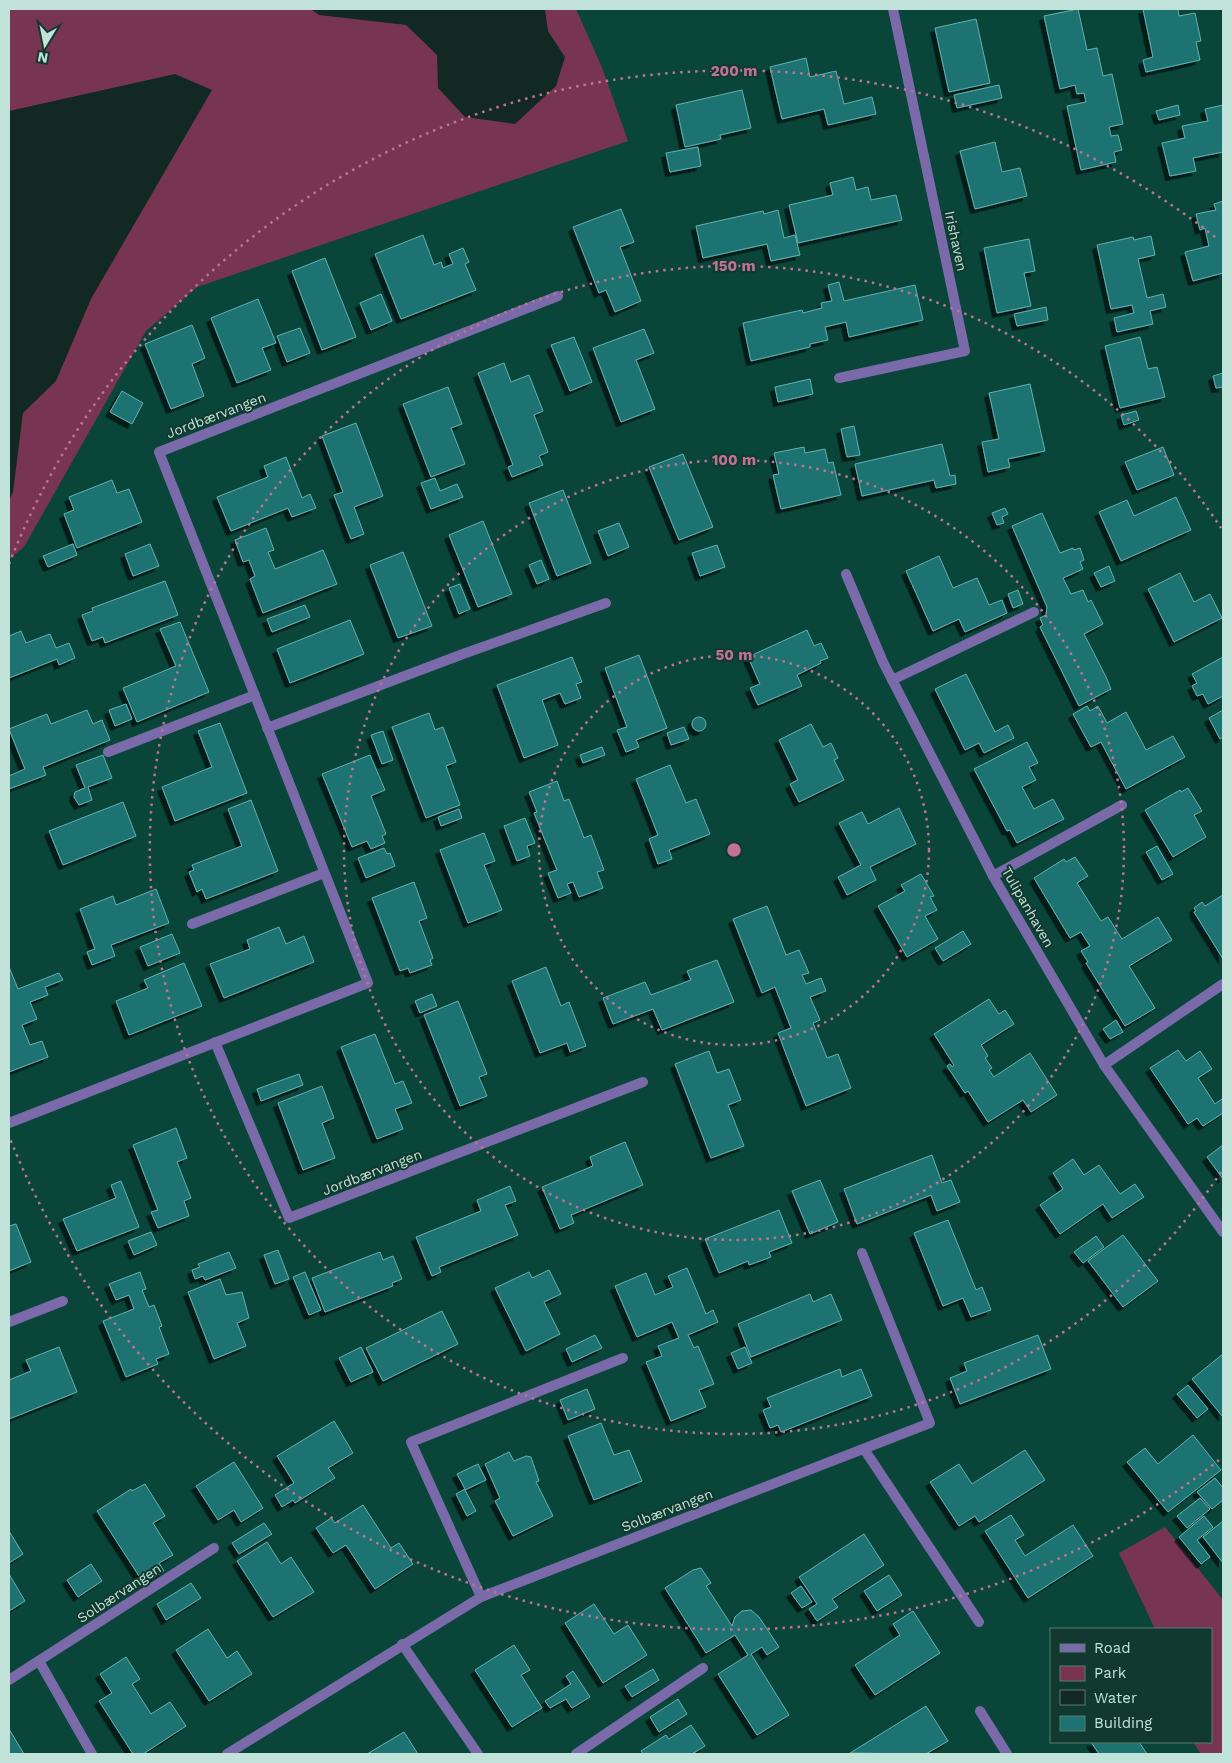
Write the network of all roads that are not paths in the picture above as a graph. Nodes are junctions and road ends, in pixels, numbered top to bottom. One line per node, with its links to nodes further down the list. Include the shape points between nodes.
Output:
1 (893, 9): 3 (street, Irishaven, via 965,351)
2 (558, 296): 8 (street, Jordbærvangen, via 159,452)
3 (839, 378)
4 (846, 574): 7 (street, Tulipanhaven)
5 (606, 603): 9 (street)
6 (1034, 612): 7 (street)
7 (892, 680): 13 (street, Tulipanhaven)
8 (255, 695): 9 (street, Jordbærvangen); 10 (street)
9 (267, 728): 12 (street, Jordbærvangen)
10 (108, 752)
11 (1122, 805): 13 (street)
12 (324, 873): 14 (street); 16 (street, Jordbærvangen, via 368,982)
13 (993, 876): 17 (street, Tulipanhaven)
14 (192, 924)
15 (1223, 984): 17 (street)
16 (215, 1042): 18 (street, Jordbærvangen, via 289,1218); 19 (street, Jordbærvangen)
17 (1104, 1065): 20 (street, Tulipanhaven)
18 (644, 1082)
19 (9, 1123)
20 (1223, 1232)
21 (862, 1253): 25 (street, Solbærvangen, via 930,1423)
22 (63, 1301): 23 (street)
23 (9, 1322)
24 (623, 1358): 27 (street, via 411,1442)
25 (864, 1449): 27 (street, Solbærvangen); 28 (street)
26 (214, 1548): 30 (street, Solbærvangen)
27 (481, 1597): 29 (street, Solbærvangen)
28 (979, 1622)
29 (402, 1644): 35 (street, Solbærvangen); 36 (street)
30 (39, 1661): 32 (street, Solbærvangen); 34 (street)
31 (703, 1668): 37 (street)
32 (9, 1680)
33 (980, 1711): 38 (street)
34 (92, 1754)
35 (227, 1754)
36 (478, 1754)
37 (576, 1754)
38 (1007, 1754)

